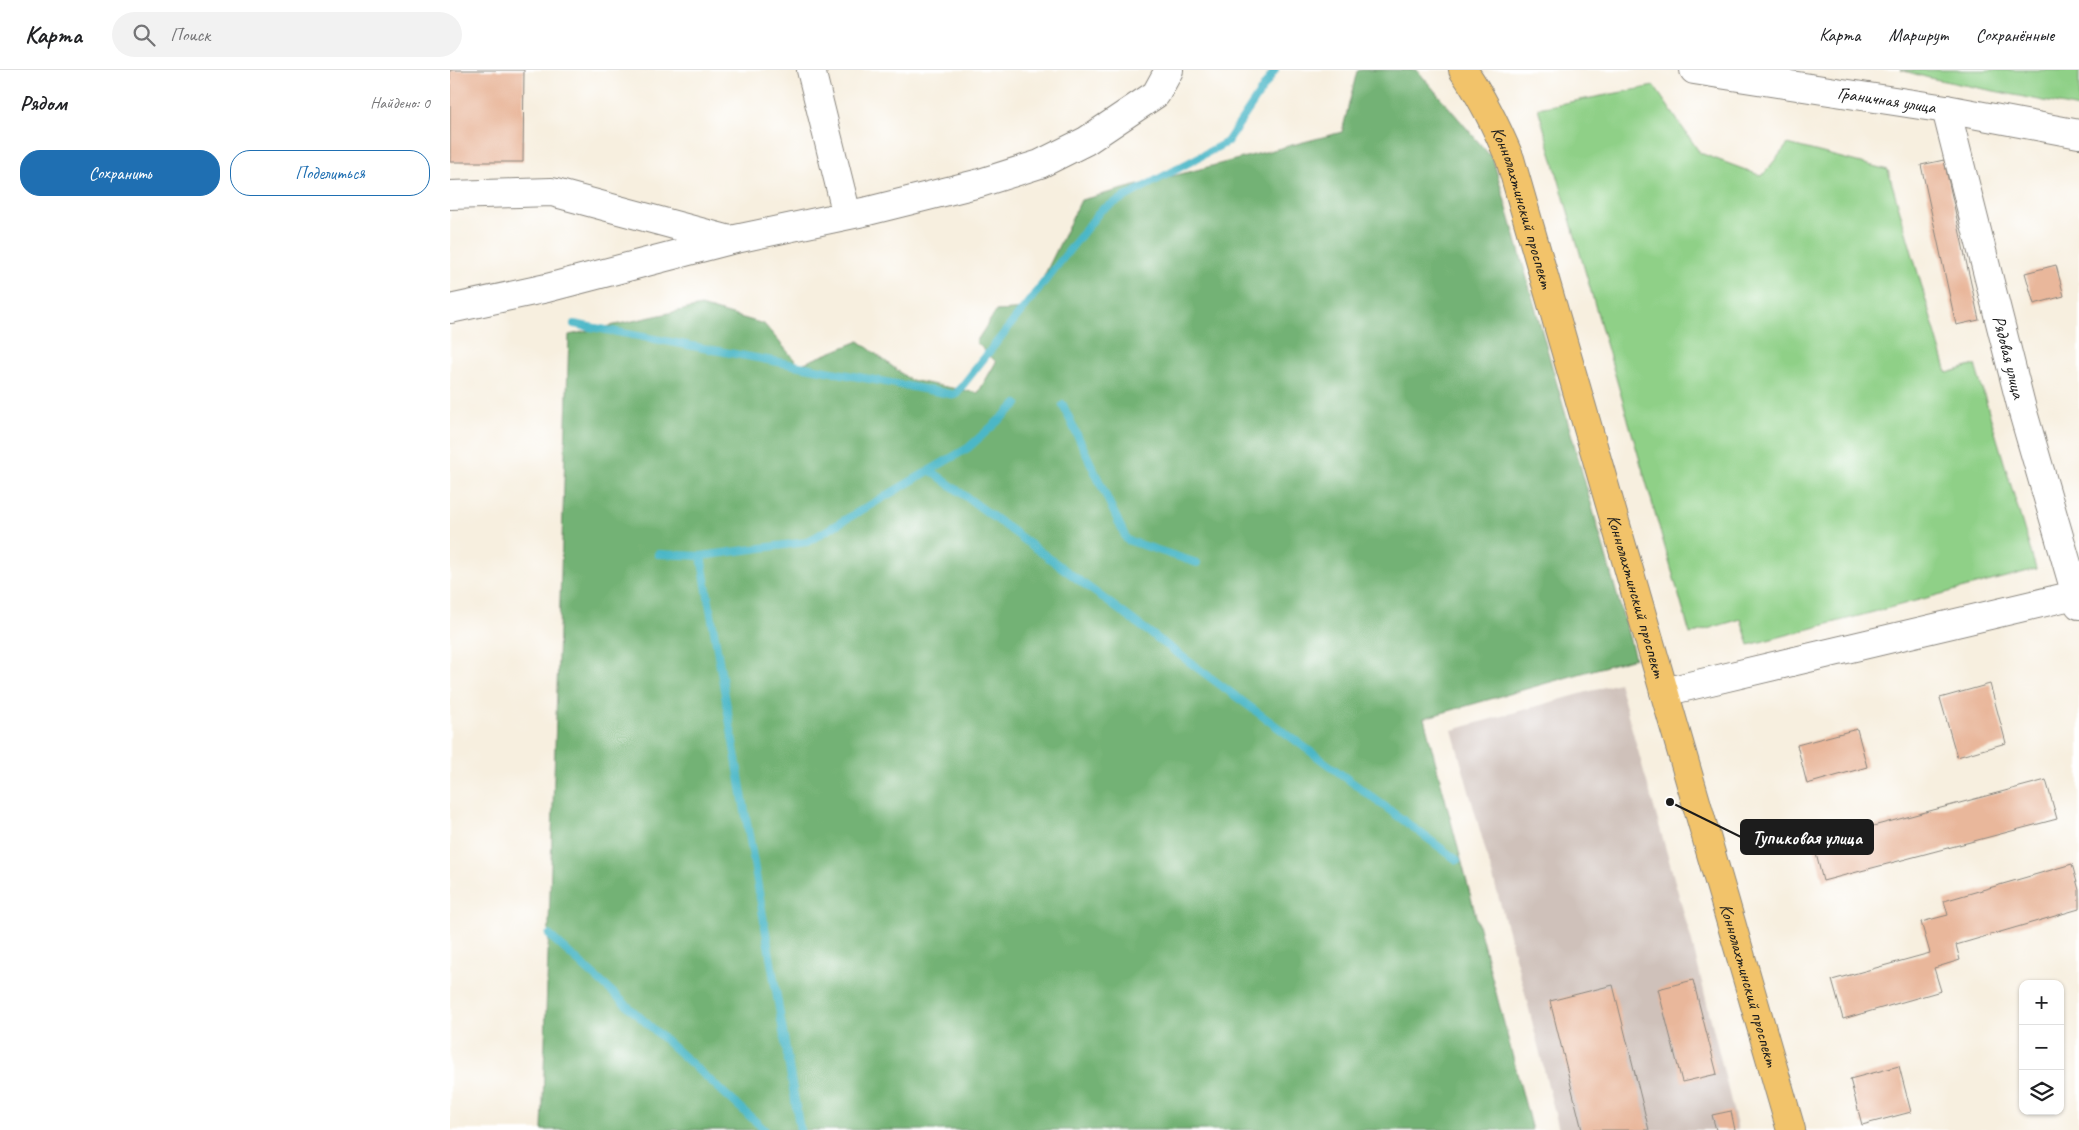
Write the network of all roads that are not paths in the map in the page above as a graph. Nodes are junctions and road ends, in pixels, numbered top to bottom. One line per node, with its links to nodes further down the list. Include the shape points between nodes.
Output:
1 (811, 70): 8 (street)
2 (1169, 70): 8 (street, via 1156,94 1086,141 1040,164 980,183)
3 (1463, 70): 12 (main road, Коннолахтинский проспект, via 1494,121 1510,159)
4 (1694, 70): 5 (street, Граничная улица)
5 (1946, 109): 6 (street, Граничная улица); 11 (street, Рядовая улица, via 2022,409)
6 (2079, 134)
7 (450, 195): 9 (street, via 552,192)
8 (847, 215): 9 (street)
9 (731, 240): 10 (street, via 547,288)
10 (450, 309)
11 (2078, 598): 12 (street)
12 (1664, 692): 13 (main road, Коннолахтинский проспект)
13 (1791, 1130)

